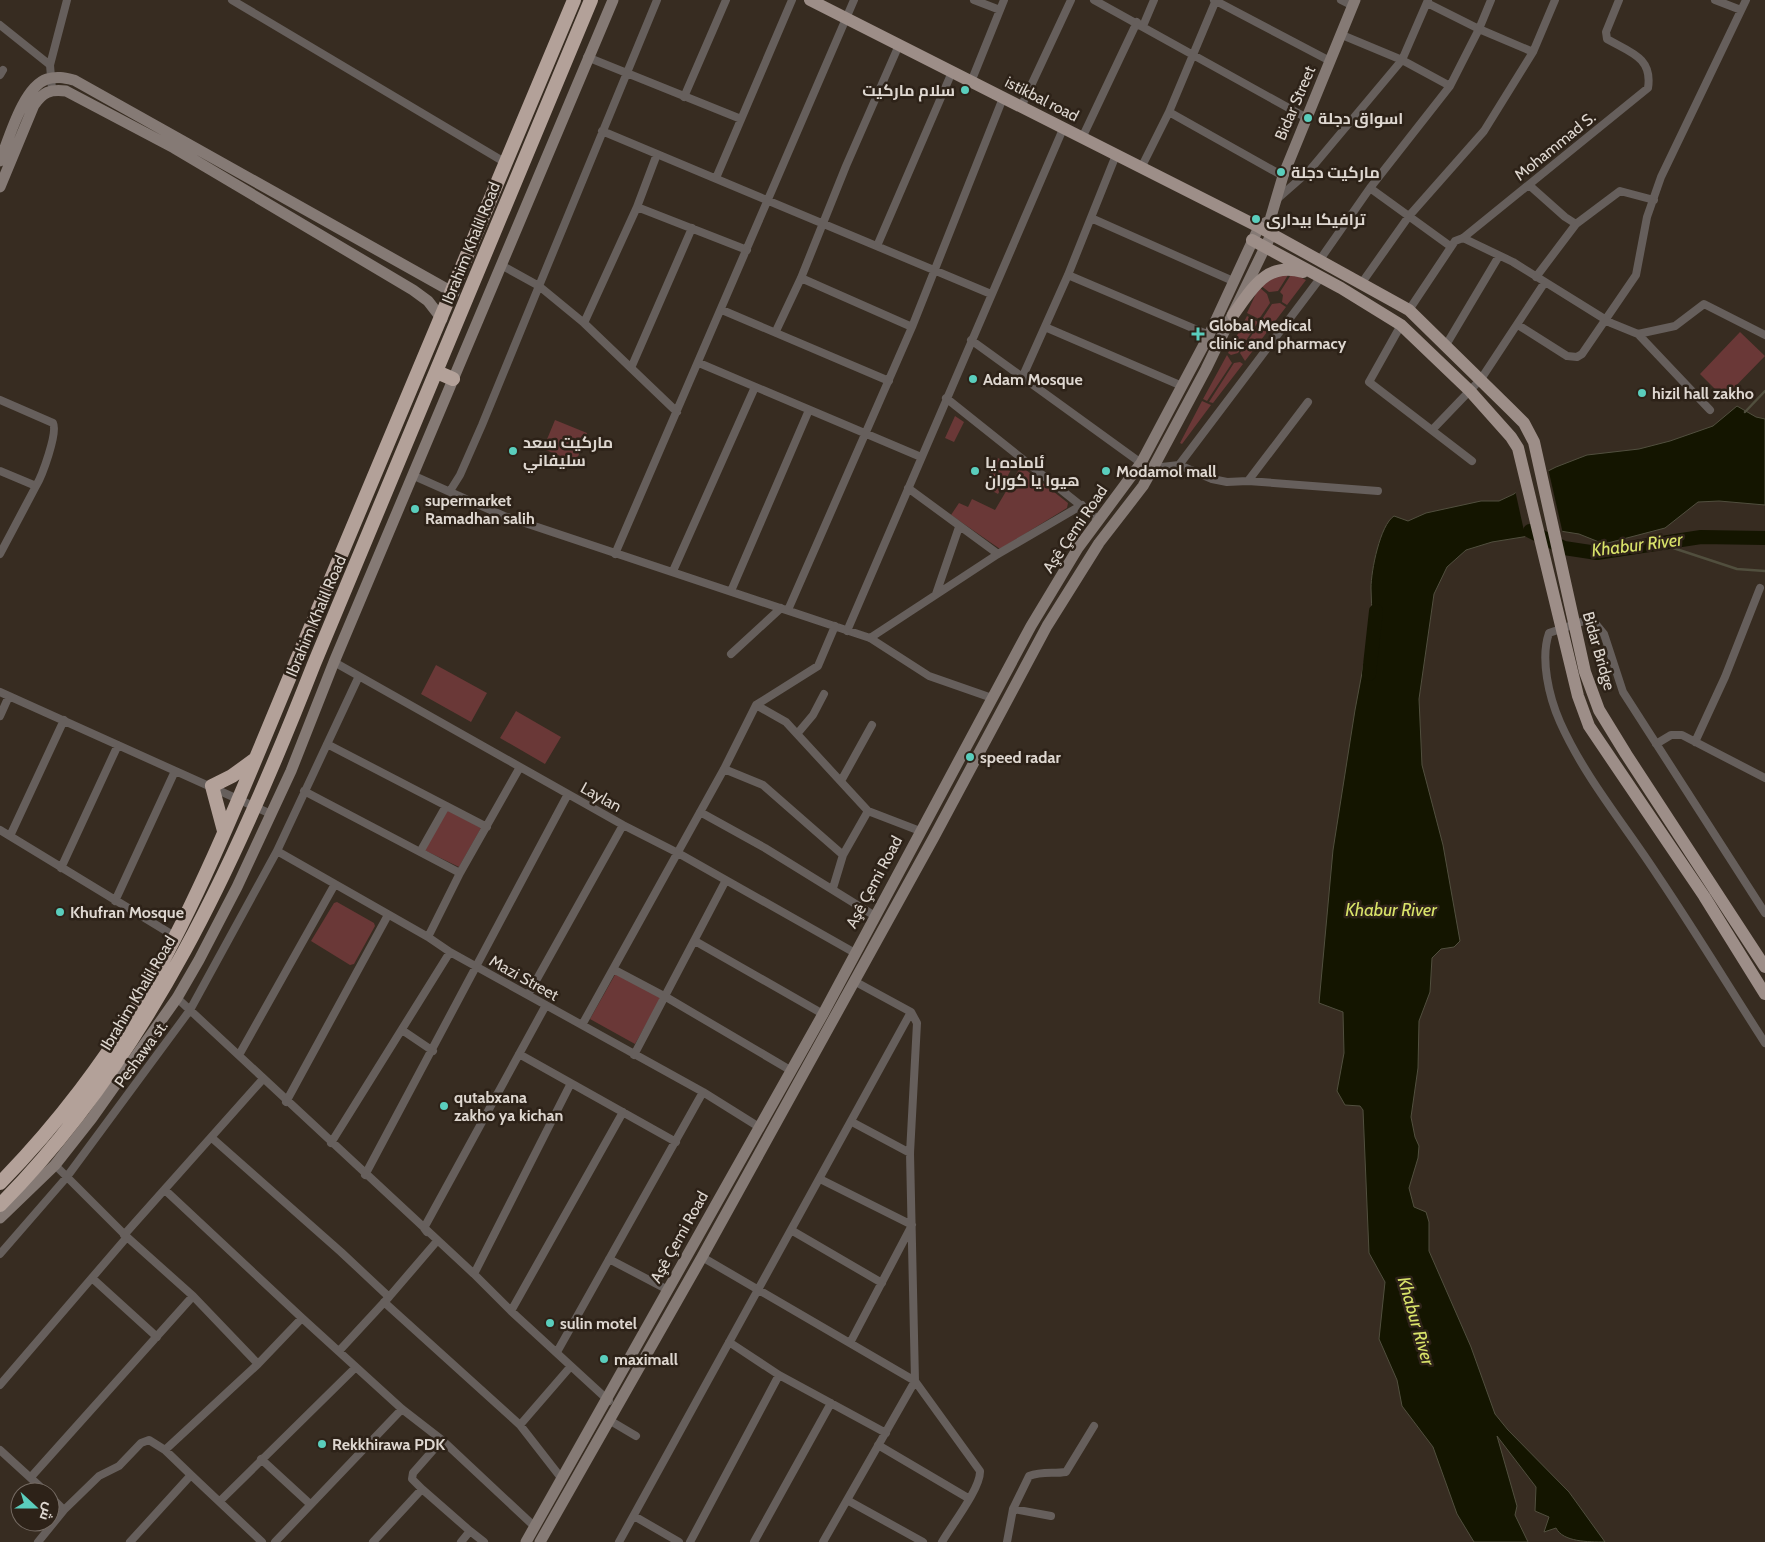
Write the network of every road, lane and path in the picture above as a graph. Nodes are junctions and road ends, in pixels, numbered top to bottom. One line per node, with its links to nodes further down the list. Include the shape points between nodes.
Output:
1 (67, 0): 38 (street)
2 (232, 0): 61 (street)
3 (574, 0): 43 (highway, Ibrahim Khalil Road)
4 (591, 0): 45 (highway, Ibrahim Khalil Road)
5 (613, 0): 35 (main road, Ibrahim Khalil Road)
6 (657, 0): 39 (street)
7 (726, 0): 46 (street)
8 (792, 0): 51 (street)
9 (810, 0): 27 (main road, istikbal road)
10 (854, 0): 27 (street)
11 (974, 0): 25 (street)
12 (1004, 0): 25 (street)
13 (1071, 0): 48 (street)
14 (1094, 0): 29 (street)
15 (1154, 0): 29 (street)
16 (1215, 0): 34 (street); 37 (street)
17 (1342, 0): 24 (street)
18 (1491, 0): 30 (street)
19 (1555, 0): 33 (street)
20 (1619, 0): 65 (street, Mohammad S., via 1606,32 1607,39 1636,54 1644,63 1650,76 1648,88)
21 (1715, 0): 26 (street)
22 (1746, 0): 26 (street)
23 (1428, 1): 30 (street); 36 (street)
24 (1354, 3): 31 (main road, Bidar Street)
25 (1000, 10): 41 (street)
26 (1741, 10): 69 (street, via 1661,177)
27 (846, 18): 32 (main road, istikbal road); 68 (street)
28 (0, 24): 38 (street)
29 (1140, 24): 34 (street); 56 (street)
30 (1479, 29): 33 (street); 44 (street)
31 (1342, 35): 36 (street); 37 (main road, Bidar Street)
32 (899, 45): 40 (main road, istikbal road); 75 (street)
33 (1533, 52): 72 (street, via 1484,131)
34 (1193, 55): 49 (street); 50 (street)
35 (587, 57): 39 (street); 88 (main road, Ibrahim Khalil Road)
36 (1402, 60): 44 (street); 70 (street, via 1309,171)
37 (1330, 61): 50 (main road, Bidar Street)
38 (50, 65): 42 (street)
39 (626, 72): 46 (street); 54 (street)
40 (952, 72): 41 (main road, istikbal road); 82 (street)
41 (971, 82): 47 (main road, istikbal road)
42 (51, 84): 57 (main road, via 36,85); 66 (main road, via 34,106); 98 (main road, via 60,77 74,80); 103 (main road, via 174,148 413,290 428,301)
43 (539, 85): 45 (highway); 52 (highway, Ibrahim Khalil Road)
44 (1450, 86): 67 (street)
45 (552, 91): 55 (highway, Ibrahim Khalil Road)
46 (684, 96): 51 (street)
47 (1003, 98): 48 (main road, istikbal road); 89 (street)
48 (1021, 107): 53 (main road, istikbal road)
49 (1169, 112): 62 (street); 63 (street)
50 (1306, 116): 63 (main road, Bidar Street)
51 (741, 119): 64 (street)
52 (520, 129): 55 (highway); 61 (highway, Ibrahim Khalil Road)
53 (1063, 129): 56 (main road, istikbal road); 99 (street)
54 (602, 131): 58 (street); 97 (street)
55 (535, 134): 118 (highway, Ibrahim Khalil Road)
56 (1082, 138): 59 (main road, istikbal road)
57 (2, 148): 60 (main road)
58 (657, 154): 64 (street); 71 (street)
59 (1116, 155): 62 (main road, istikbal road); 73 (street)
60 (0, 161)
61 (506, 163): 98 (highway, Ibrahim Khalil Road)
62 (1141, 168): 77 (main road, istikbal road)
63 (1283, 176): 70 (main road, Bidar Street)
64 (716, 178): 68 (street)
65 (1529, 185): 76 (street); 80 (street, Mohammad S.)
66 (0, 187)
67 (1370, 188): 72 (street); 87 (street)
68 (768, 200): 75 (street); 85 (street)
69 (1654, 200): 76 (street, via 1620,191); 104 (street, via 1647,217 1636,276)
70 (1275, 202): 74 (main road, Bidar Street)
71 (636, 207): 78 (street); 105 (street)
72 (1409, 216): 83 (street); 96 (street)
73 (1091, 218): 90 (street); 94 (street)
74 (1270, 220): 77 (main road); 79 (main road, Bidar Street)
75 (823, 223): 82 (street); 93 (street)
76 (1576, 224): 92 (street)
77 (1258, 227): 79 (main road, istikbal road); 81 (main road, Aşê Çemi Road)
78 (692, 228): 85 (street); 117 (street)
79 (1271, 235): 84 (main road, Aşê Çemi Road); 87 (main road, istikbal road)
80 (1464, 238): 83 (street, Mohammad S.); 86 (street)
81 (1252, 240): 84 (main road); 94 (main road, Aşê Çemi Road)
82 (877, 246): 89 (street)
83 (1450, 246): 101 (street, Mohammad S.)
84 (1265, 247): 91 (main road); 102 (main road, Aşê Çemi Road)
85 (747, 250): 100 (street)
86 (1500, 256): 92 (street); 115 (street)
87 (1319, 261): 96 (main road, istikbal road)
88 (501, 265): 97 (street); 120 (main road, Ibrahim Khalil Road)
89 (934, 270): 99 (street); 108 (street)
90 (1068, 274): 109 (street); 112 (street)
91 (1321, 277): 102 (main road, via 1278,269 1259,283); 106 (main road, Bidar Bridge); 137 (street)
92 (1536, 277): 95 (street)
93 (801, 278): 108 (street); 110 (street)
94 (1233, 281): 112 (main road, Aşê Çemi Road)
95 (1545, 282): 104 (street); 107 (street)
96 (1361, 284): 101 (main road, istikbal road)
97 (539, 286): 105 (street); 144 (street, via 482,425)
98 (454, 293): 103 (highway, Ibrahim Khalil Road)
99 (991, 294): 114 (street)
100 (722, 310): 110 (street); 116 (street)
101 (1409, 310): 115 (main road, Bidar Bridge)
102 (1233, 315): 138 (main road, Aşê Çemi Road)
103 (442, 319): 177 (highway, Ibrahim Khalil Road)
104 (1605, 319): 107 (street, via 1577,357 1567,356); 111 (street)
105 (584, 323): 117 (street)
106 (1401, 325): 125 (main road, Bidar Bridge); 132 (street, via 1369,382)
107 (1518, 325): 121 (street)
108 (912, 327): 122 (street)
109 (1045, 327): 119 (street); 123 (street)
110 (776, 331): 122 (street)
111 (1638, 334): 113 (street, via 1675,326 1704,304); 130 (street)
112 (1209, 335): 123 (main road, Aşê Çemi Road)
113 (1765, 335)
114 (971, 340): 119 (street); 126 (street)
115 (1446, 345): 121 (main road, Bidar Bridge)
116 (699, 363): 124 (street); 131 (street)
117 (631, 368): 131 (street)
118 (437, 372): 120 (highway); 187 (highway, Ibrahim Khalil Road)
119 (1022, 378): 136 (street)
120 (453, 379): 140 (main road, Ibrahim Khalil Road)
121 (1481, 379): 125 (street); 216 (main road, Bidar Bridge, via 1524,423 1534,442 1585,672 1599,710)
122 (889, 381): 133 (street)
123 (1182, 386): 136 (main road, Aşê Çemi Road)
124 (755, 387): 129 (street); 153 (street)
125 (1470, 392): 132 (street); 220 (main road, Bidar Bridge, via 1518,448 1578,696 1589,726 1704,896)
126 (946, 398): 134 (street); 146 (street)
127 (0, 400): 142 (street, via 55,427 42,476)
128 (1308, 402): 141 (street)
129 (809, 410): 133 (street); 155 (street)
130 (1710, 410)
131 (677, 412): 151 (street)
132 (1433, 429): 135 (street)
133 (866, 434): 134 (street); 157 (street)
134 (921, 457): 143 (street)
135 (1472, 461)
136 (1141, 462): 147 (main road, Aşê Çemi Road)
137 (1179, 465): 138 (street); 141 (street, via 1212,479)
138 (1153, 468): 219 (main road, Aşê Çemi Road, via 1099,543 1048,626)
139 (0, 470): 142 (street)
140 (412, 474): 144 (street); 162 (main road, Ibrahim Khalil Road)
141 (1248, 481): 145 (street)
142 (36, 486): 149 (street)
143 (908, 488): 148 (street); 159 (street)
144 (450, 491): 151 (street, via 504,516)
145 (1378, 491)
146 (1082, 505): 147 (street); 152 (street)
147 (1100, 520): 167 (main road, Aşê Çemi Road, via 1064,572)
148 (959, 527): 152 (street); 156 (street)
149 (3, 537): 150 (street)
150 (0, 554)
151 (615, 554): 153 (street)
152 (998, 554): 156 (street)
153 (673, 571): 155 (street)
154 (1760, 588): 173 (street)
155 (731, 591): 157 (street)
156 (936, 594): 160 (street)
157 (784, 609): 158 (street); 161 (street)
158 (835, 626): 159 (street); 168 (street, via 818,666)
159 (848, 631): 160 (street)
160 (870, 638): 167 (street, via 929,676)
161 (731, 654)
162 (334, 662): 163 (street, Laylan); 191 (main road, Ibrahim Khalil Road)
163 (359, 676): 174 (street, Peshawa st.); 178 (street, Laylan)
164 (0, 692): 166 (street)
165 (824, 694): 172 (street)
166 (9, 696): 169 (street); 170 (street)
167 (992, 698): 196 (main road, Aşê Çemi Road)
168 (756, 705): 172 (street, via 786,722); 179 (street)
169 (0, 716)
170 (64, 720): 176 (street); 197 (street)
171 (872, 724): 182 (street)
172 (797, 734): 182 (street)
173 (1695, 742): 175 (street, via 1674,734); 181 (street)
174 (326, 744): 184 (street, Peshawa st.); 188 (street)
175 (1656, 744): 208 (street); 230 (street, via 1623,692 1601,629 1587,620 1549,633 1546,644 1549,687 1560,722 1590,778 1658,875)
176 (118, 745): 180 (street); 202 (street)
177 (254, 760): 183 (highway); 186 (highway, Ibrahim Khalil Road)
178 (520, 767): 185 (street, Laylan); 193 (street)
179 (724, 769): 190 (street); 201 (street, via 763,785)
180 (175, 771): 183 (street); 207 (street)
181 (1765, 778)
182 (841, 781): 189 (street)
183 (212, 786): 186 (street); 195 (highway)
184 (304, 791): 198 (street, Peshawa st.); 199 (street)
185 (568, 794): 192 (street, Laylan); 217 (street)
186 (238, 798): 187 (street); 195 (highway, Ibrahim Khalil Road)
187 (255, 806): 191 (street); 253 (highway, Ibrahim Khalil Road, via 178,966 134,1036 94,1094)
188 (446, 806): 193 (street); 199 (street)
189 (868, 811): 196 (street); 201 (street)
190 (700, 812): 200 (street); 206 (street)
191 (271, 814): 223 (main road, Ibrahim Khalil Road, via 238,887)
192 (623, 825): 200 (street, Laylan); 221 (street)
193 (487, 827): 203 (street)
194 (0, 830): 197 (street)
195 (224, 831): 211 (highway, Ibrahim Khalil Road)
196 (920, 831): 210 (main road, Aşê Çemi Road)
197 (10, 836): 202 (street)
198 (277, 851): 205 (street, Mazi Street); 225 (street, Peshawa st.)
199 (420, 852): 203 (street)
200 (678, 852): 204 (street, Laylan); 218 (street)
201 (843, 855): 206 (street)
202 (61, 868): 207 (street)
203 (460, 873): 212 (street)
204 (726, 880): 213 (street); 215 (street, Laylan)
205 (335, 884): 209 (street, Mazi Street); 233 (street)
206 (833, 888): 210 (street)
207 (115, 901): 211 (street)
208 (1765, 913)
209 (388, 915): 212 (street, Mazi Street); 239 (street)
210 (875, 916): 215 (main road, Aşê Çemi Road)
211 (176, 937): 251 (highway, Ibrahim Khalil Road, via 146,991 90,1077 31,1151)
212 (428, 937): 214 (street, Mazi Street)
213 (695, 941): 222 (street); 227 (street)
214 (450, 952): 217 (street, Mazi Street); 229 (street)
215 (854, 954): 227 (main road, Aşê Çemi Road)
216 (1765, 967)
217 (477, 968): 221 (street, Mazi Street); 231 (street)
218 (613, 969): 222 (street); 228 (street)
219 (854, 981): 226 (street); 261 (main road, Aşê Çemi Road)
220 (1765, 994)
221 (528, 995): 224 (street, Mazi Street)
222 (666, 997): 234 (street); 235 (street)
223 (177, 998): 225 (street); 247 (main road, Ibrahim Khalil Road)
224 (546, 1006): 228 (street, Mazi Street); 232 (street)
225 (190, 1010): 233 (street); 249 (street, Peshawa st.)
226 (911, 1012): 241 (street); 246 (street, via 917,1027)
227 (823, 1014): 235 (main road, Aşê Çemi Road)
228 (582, 1025): 234 (street, Mazi Street)
229 (402, 1030): 231 (street); 245 (street)
230 (1765, 1042)
231 (433, 1051): 248 (street)
232 (519, 1054): 237 (street); 257 (street, via 424,1228)
233 (238, 1055): 236 (street)
234 (634, 1055): 238 (street, Mazi Street)
235 (790, 1070): 242 (main road, Aşê Çemi Road)
236 (263, 1079): 239 (street); 243 (street)
237 (570, 1083): 240 (street); 263 (street)
238 (702, 1092): 242 (street, Mazi Street); 244 (street)
239 (286, 1102): 245 (street)
240 (623, 1112): 244 (street); 270 (street)
241 (852, 1122): 246 (street); 250 (street)
242 (759, 1126): 266 (main road, Aşê Çemi Road)
243 (212, 1138): 252 (street); 269 (street, via 341,1252)
244 (676, 1142): 262 (street)
245 (331, 1143): 248 (street)
246 (910, 1152): 255 (street)
247 (55, 1165): 249 (street); 254 (main road, Ibrahim Khalil Road)
248 (365, 1175): 257 (street)
249 (66, 1178): 258 (street); 260 (street, Peshawa st.)
250 (820, 1178): 255 (street); 256 (street)
251 (0, 1183)
252 (165, 1190): 258 (street); 271 (street)
253 (0, 1205)
254 (0, 1218)
255 (912, 1225): 265 (street); 281 (street)
256 (792, 1230): 265 (street); 267 (street)
257 (428, 1233): 259 (street)
258 (126, 1236): 264 (street); 268 (street)
259 (437, 1241): 263 (street); 269 (street)
260 (0, 1254)
261 (702, 1257): 267 (street); 285 (main road, Aşê Çemi Road)
262 (609, 1260): 266 (street); 276 (street)
263 (474, 1274): 270 (street)
264 (92, 1278): 272 (street); 282 (street)
265 (882, 1282): 274 (street)
266 (668, 1290): 283 (main road, Aşê Çemi Road)
267 (757, 1291): 273 (street); 274 (street)
268 (193, 1296): 272 (street); 277 (street)
269 (387, 1300): 275 (street); 288 (street)
270 (511, 1311): 276 (street)
271 (302, 1318): 275 (street); 277 (street)
272 (157, 1337): 298 (street)
273 (729, 1342): 280 (street); 309 (street)
274 (850, 1344): 281 (street)
275 (339, 1351): 279 (street)
276 (557, 1352): 278 (street)
277 (258, 1364): 295 (street)
278 (572, 1366): 283 (street); 288 (street)
279 (356, 1367): 286 (street); 296 (street)
280 (779, 1375): 284 (street); 324 (street)
281 (915, 1381): 290 (street); 302 (street, via 980,1471 980,1480)
282 (0, 1385)
283 (607, 1399): 285 (street); 299 (main road, Aşê Çemi Road)
284 (831, 1403): 290 (street); 325 (street)
285 (616, 1407): 287 (main road, Aşê Çemi Road)
286 (402, 1408): 292 (street); 305 (street)
287 (609, 1420): 291 (street); 313 (main road, Aşê Çemi Road)
288 (520, 1425): 299 (street)
289 (1094, 1426): 307 (street, via 1066,1472 1052,1474 1040,1471 1029,1476)
290 (886, 1433): 293 (street)
291 (636, 1436)
292 (442, 1440): 301 (street, via 413,1473 412,1479); 311 (street)
293 (878, 1445): 302 (street); 303 (street)
294 (0, 1450): 298 (street)
295 (165, 1450): 297 (street); 308 (street, via 149,1440 142,1444 119,1466 99,1476)
296 (261, 1459): 304 (street); 305 (street)
297 (191, 1475): 304 (street); 315 (street)
298 (31, 1477): 300 (street)
299 (562, 1479): 311 (main road, Aşê Çemi Road)
300 (36, 1482)
301 (422, 1489): 312 (street); 318 (street)
302 (968, 1498): 328 (street)
303 (847, 1500): 326 (street); 327 (street)
304 (220, 1501): 316 (street)
305 (310, 1504): 317 (street)
306 (60, 1506): 308 (street)
307 (1013, 1509): 310 (street); 329 (street)
308 (64, 1510): 314 (street)
309 (634, 1516): 322 (street); 323 (street)
310 (1052, 1516)
311 (535, 1527): 321 (main road, Aşê Çemi Road)
312 (470, 1531): 319 (street); 320 (street)
313 (545, 1540)
314 (38, 1542)
315 (130, 1542)
316 (262, 1542)
317 (275, 1542)
318 (373, 1542)
319 (461, 1542)
320 (484, 1542)
321 (526, 1542)
322 (619, 1542)
323 (679, 1542)
324 (690, 1542)
325 (754, 1542)
326 (823, 1542)
327 (923, 1542)
328 (942, 1542)
329 (1007, 1542)

